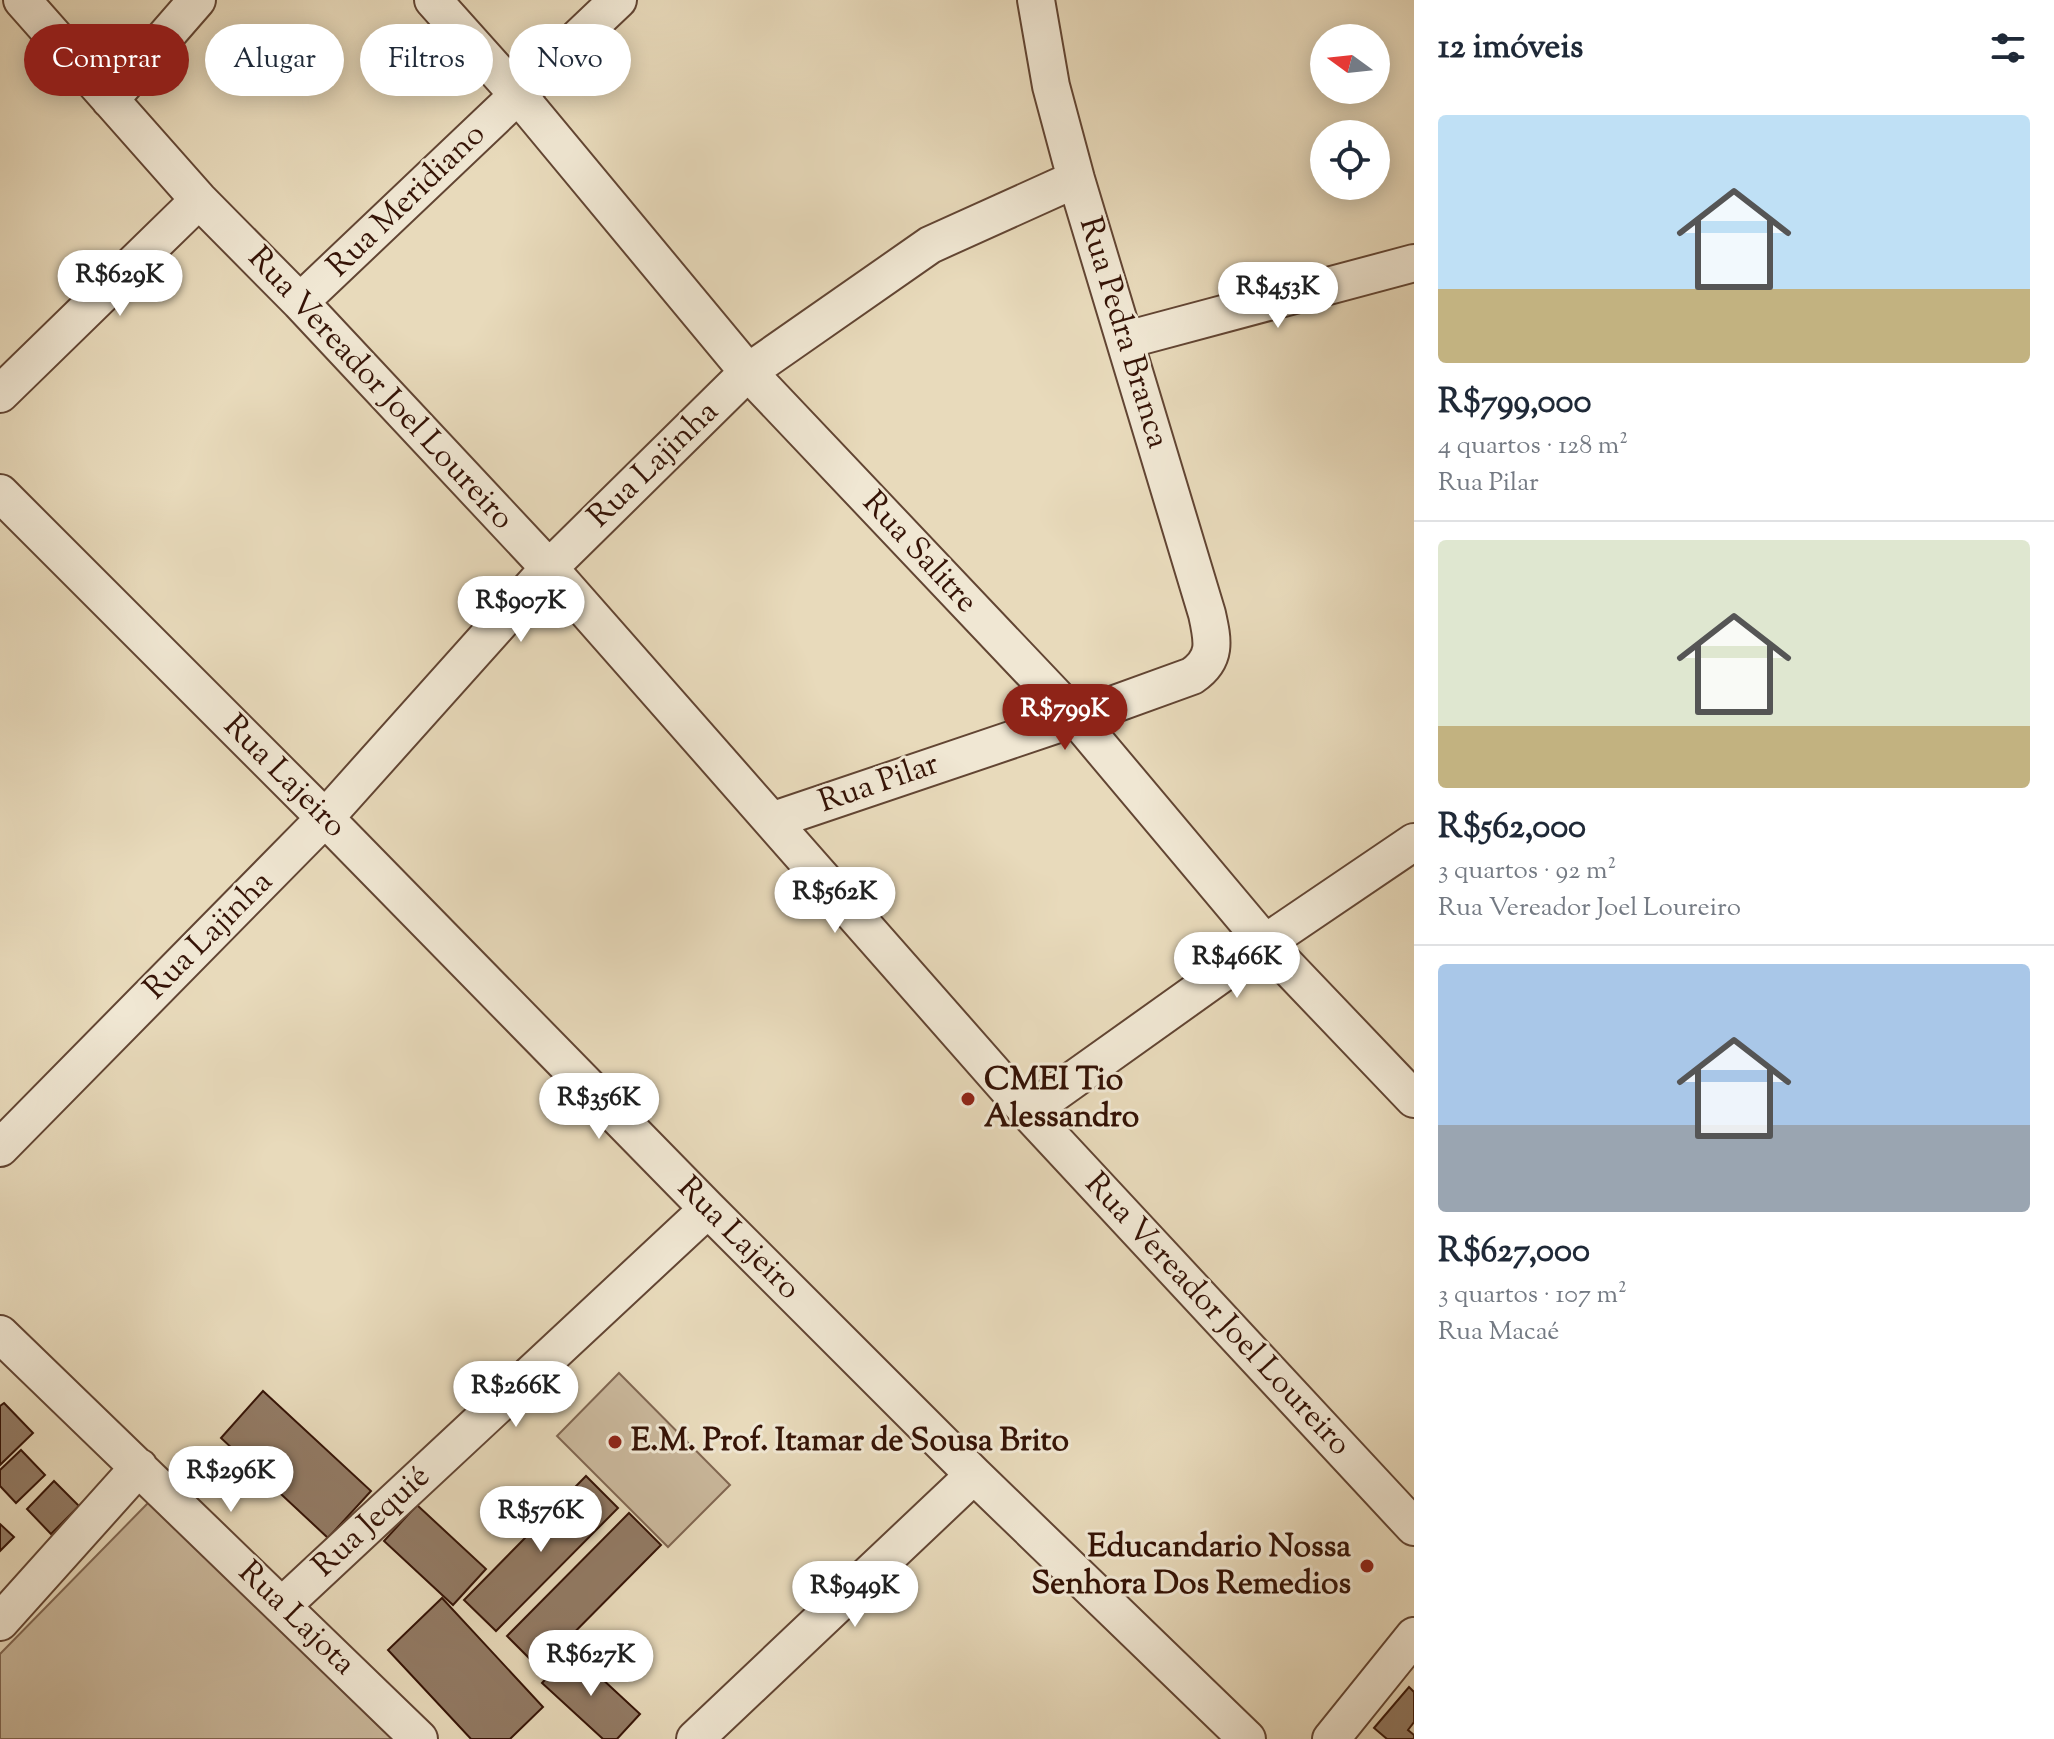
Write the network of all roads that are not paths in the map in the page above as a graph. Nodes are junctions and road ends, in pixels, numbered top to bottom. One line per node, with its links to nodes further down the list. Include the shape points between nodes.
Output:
1 (22, 0): 10 (street, Rua Vereador Joel Loureiro)
2 (197, 0): 10 (street)
3 (433, 0): 7 (street, Rua Salitre)
4 (618, 0): 6 (street, Rua Meridiano)
5 (1036, 0): 11 (street, Rua Pedra Branca, via 1051,86)
6 (593, 24)
7 (509, 85)
8 (517, 96): 14 (street, Rua Meridiano)
9 (519, 96): 16 (street, Rua Salitre)
10 (110, 100): 12 (street, Rua Vereador Joel Loureiro)
11 (1076, 179): 15 (street, Rua Pedra Branca); 16 (street, Rua Lajinha, via 930,245)
12 (199, 200): 14 (street, Rua Vereador Joel Loureiro); 17 (street)
13 (1414, 263): 15 (street)
14 (300, 302): 19 (street, Rua Vereador Joel Loureiro)
15 (1126, 340): 20 (street, Rua Pedra Branca, via 1207,614 1213,653)
16 (748, 372): 19 (street, Rua Lajinha); 21 (street, Rua Salitre)
17 (0, 394)
18 (0, 493): 22 (street, Rua Lajeiro)
19 (549, 568): 22 (street, Rua Lajinha); 23 (street, Rua Vereador Joel Loureiro)
20 (1207, 664): 21 (street, Rua Pilar, via 1192,676)
21 (1076, 718): 23 (street, Rua Pilar); 25 (street, Rua Salitre)
22 (325, 818): 28 (street, Rua Lajinha); 29 (street, Rua Lajeiro)
23 (774, 820): 27 (street, Rua Vereador Joel Loureiro)
24 (1414, 842): 25 (street)
25 (1265, 943): 26 (street, Rua Salitre); 27 (street)
26 (1414, 1099)
27 (1028, 1112): 33 (street, Rua Vereador Joel Loureiro)
28 (0, 1148)
29 (708, 1209): 32 (street, Rua Lajeiro); 34 (street, Rua Jequié)
30 (0, 1334): 31 (street, Rua Lajota)
31 (139, 1467): 34 (street, Rua Lajota); 35 (street)
32 (974, 1475): 38 (street); 39 (street, Rua Lajeiro)
33 (1414, 1527)
34 (282, 1606): 37 (street, Rua Lajota)
35 (0, 1622)
36 (1414, 1636): 40 (street)
37 (419, 1739)
38 (695, 1739)
39 (1247, 1739)
40 (1331, 1739)

